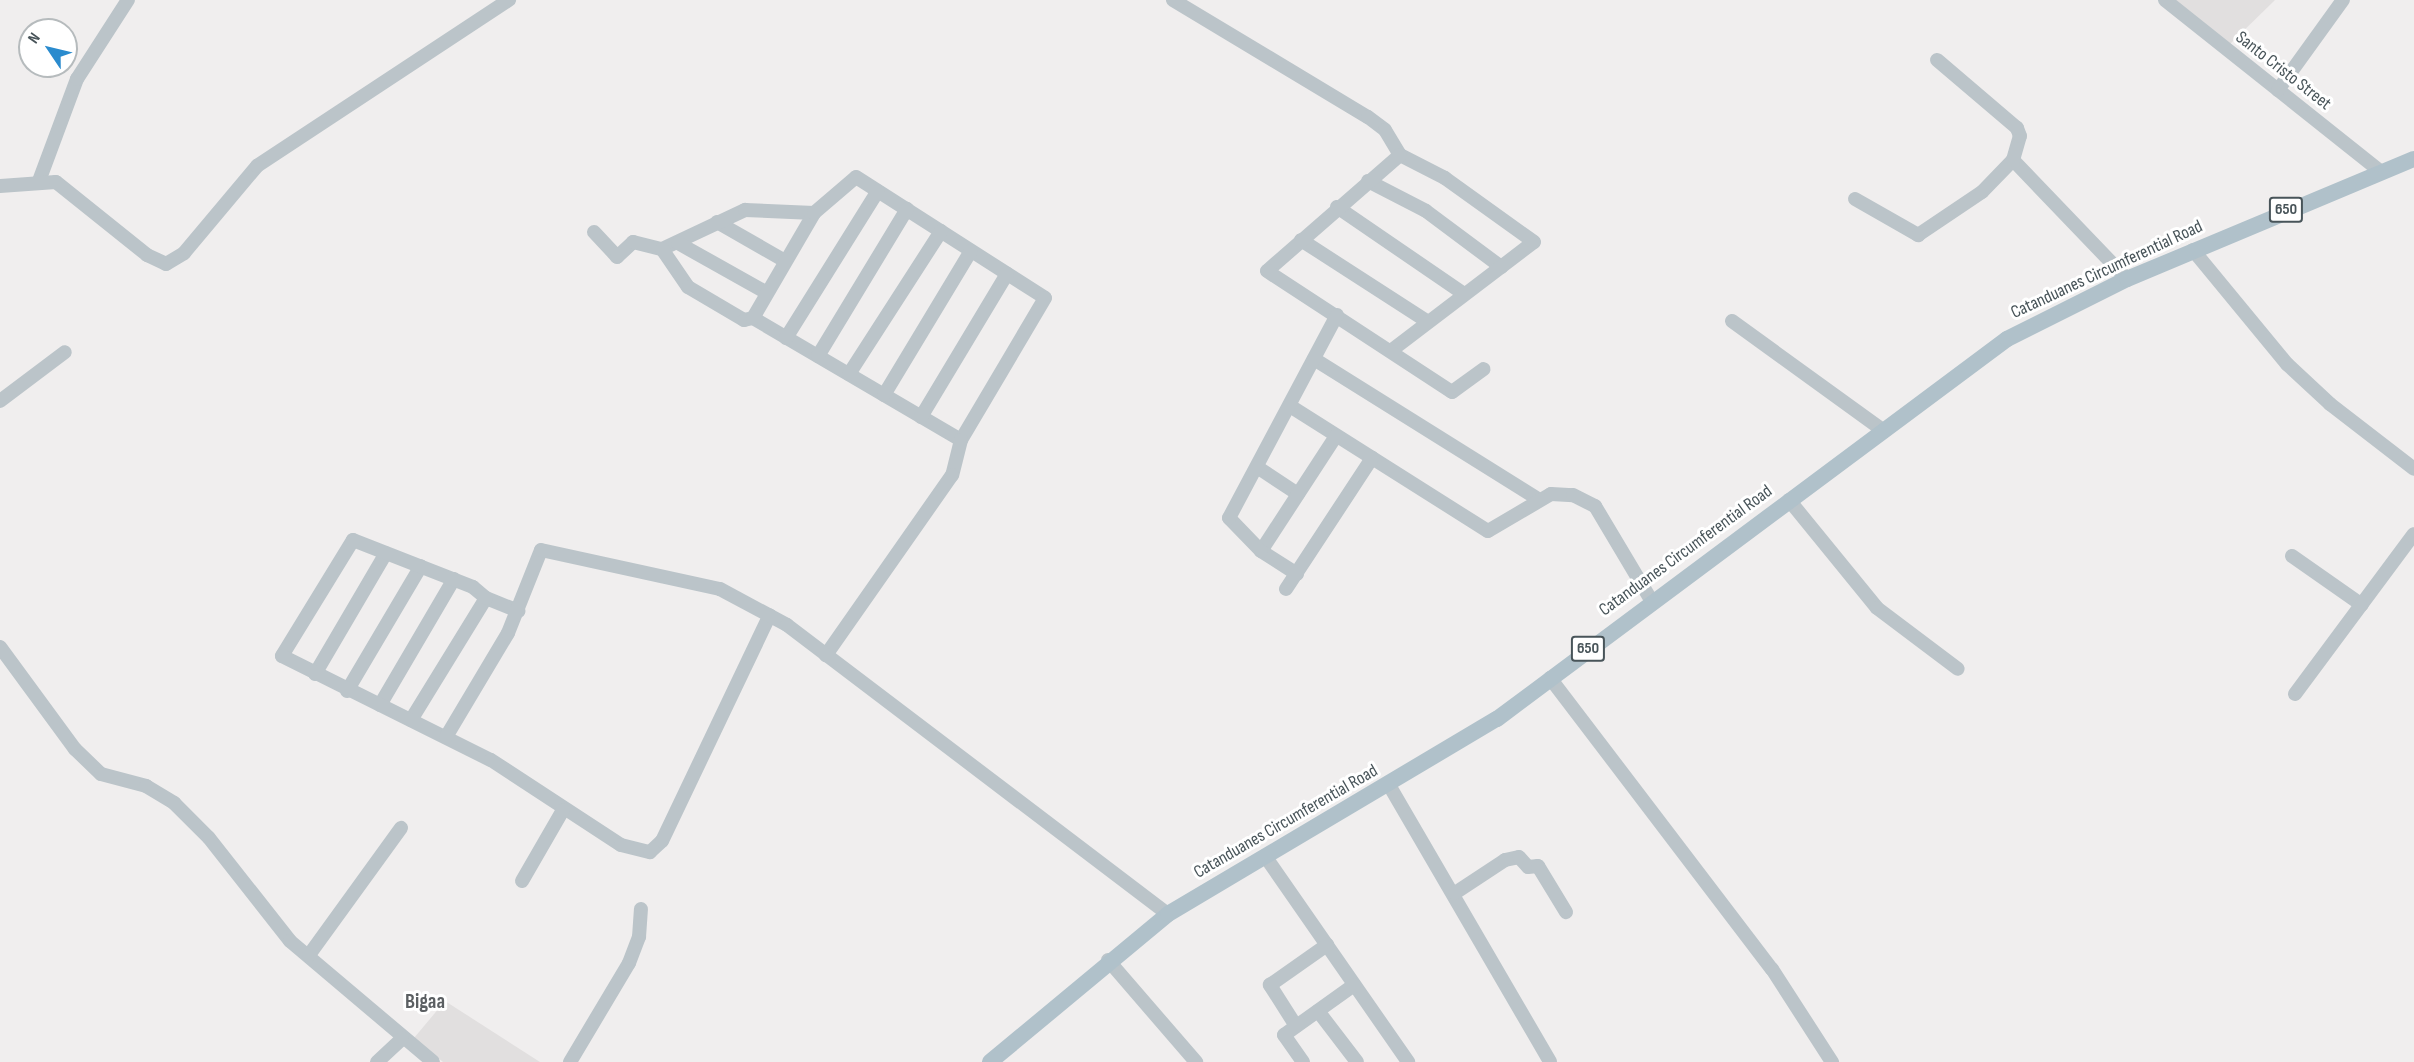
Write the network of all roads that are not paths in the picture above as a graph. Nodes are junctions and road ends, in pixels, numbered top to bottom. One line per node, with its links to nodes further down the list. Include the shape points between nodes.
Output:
1 (128, 0): 13 (street, via 77,79)
2 (509, 0): 13 (street, via 257,166 184,253 166,264 147,255 56,182)
3 (1173, 0): 8 (street, via 1368,117 1385,130)
4 (2165, 0): 7 (street, Santo Cristo Street)
5 (2343, 0): 7 (street)
6 (1937, 60): 10 (street, via 2017,128 2020,136)
7 (2278, 90): 11 (street, Santo Cristo Street)
8 (1400, 155): 14 (street); 30 (street, via 1445,178 1534,242)
9 (2414, 159): 11 (main road, Catanduanes Circumferential Road / 650)
10 (2013, 160): 17 (street, via 1974,198 1918,235); 32 (street)
11 (2379, 171): 27 (main road, Catanduanes Circumferential Road / 650)
12 (0, 180): 15 (street)
13 (39, 181): 15 (street)
14 (1368, 181): 18 (street); 30 (street, via 1426,211)
15 (0, 186)
16 (878, 191): 19 (street); 20 (street, via 856,177); 39 (street)
17 (1855, 199)
18 (1337, 207): 24 (street); 34 (street)
19 (907, 209): 22 (street); 42 (street)
20 (814, 213): 21 (street, via 745,210); 29 (street)
21 (717, 222): 25 (street); 29 (street)
22 (941, 231): 28 (street); 45 (street)
23 (594, 232): 26 (street, via 617,257 633,242)
24 (1301, 240): 35 (street, via 1268,271); 38 (street)
25 (678, 243): 26 (street); 33 (street)
26 (662, 249): 36 (street, via 687,287 744,320)
27 (2193, 250): 32 (main road, Catanduanes Circumferential Road / 650); 55 (street, via 2288,364 2330,404)
28 (971, 251): 31 (street); 46 (street)
29 (784, 261): 33 (street)
30 (1501, 267): 34 (street)
31 (1007, 274): 49 (street); 52 (street, via 1045,298)
32 (2127, 279): 50 (main road, Catanduanes Circumferential Road / 650, via 2007,339)
33 (767, 293): 36 (street)
34 (1464, 294): 38 (street)
35 (1337, 315): 40 (street); 43 (street)
36 (753, 318): 39 (street)
37 (1732, 321): 50 (street)
38 (1428, 322): 40 (street)
39 (786, 338): 42 (street)
40 (1392, 350): 44 (street, via 1452,392)
41 (65, 352): 47 (street)
42 (818, 356): 45 (street)
43 (1314, 359): 48 (street); 57 (street)
44 (1484, 369)
45 (849, 374): 46 (street)
46 (884, 395): 49 (street)
47 (0, 401)
48 (1290, 406): 51 (street); 54 (street)
49 (921, 417): 52 (street)
50 (1884, 431): 58 (main road, Catanduanes Circumferential Road / 650)
51 (1336, 436): 53 (street); 56 (street)
52 (961, 440): 73 (street, via 952,475)
53 (1372, 458): 57 (street, via 1488,531); 64 (street)
54 (1257, 467): 56 (street); 60 (street, via 1229,518)
55 (2414, 469)
56 (1299, 494): 60 (street)
57 (1538, 499): 68 (street, via 1573,495 1595,506)
58 (1789, 500): 68 (main road, Catanduanes Circumferential Road / 650); 74 (street, via 1877,608)
59 (2414, 534): 69 (street)
60 (1261, 552): 64 (street)
61 (386, 553): 63 (street); 75 (street); 75 (street, via 353,540 282,656)
62 (2292, 556): 69 (street)
63 (421, 566): 65 (street); 77 (street)
64 (1297, 574): 66 (street)
65 (454, 579): 67 (street); 79 (street)
66 (1286, 589)
67 (486, 598): 70 (street); 80 (street)
68 (1651, 600): 76 (main road, Catanduanes Circumferential Road / 650)
69 (2362, 604): 78 (street)
70 (518, 611): 71 (street, via 537,555 545,548 720,589); 81 (street)
71 (770, 615): 73 (street); 83 (street, via 662,841 650,852 621,845)
72 (0, 647): 92 (street, via 75,749 101,774 146,786 174,803 209,838 290,941)
73 (826, 655): 90 (street)
74 (1958, 669)
75 (315, 674): 77 (street)
76 (1550, 678): 82 (main road, Catanduanes Circumferential Road / 650, via 1497,719); 107 (street, via 1772,969)
77 (346, 691): 79 (street)
78 (2295, 694)
79 (380, 705): 80 (street)
80 (411, 720): 81 (street)
81 (446, 737): 83 (street, via 491,760)
82 (1389, 785): 85 (main road, Catanduanes Circumferential Road / 650); 87 (street)
83 (563, 810): 86 (street)
84 (401, 828): 92 (street)
85 (1265, 856): 90 (main road, Catanduanes Circumferential Road / 650); 91 (street)
86 (522, 880)
87 (1455, 893): 89 (street, via 1505,860 1519,857 1528,867 1538,866); 106 (street)
88 (641, 909): 100 (street, via 639,937 630,963)
89 (1566, 912)
90 (1168, 914): 93 (main road, Catanduanes Circumferential Road / 650)
91 (1327, 945): 94 (street); 96 (street, via 1270,986)
92 (309, 956): 97 (street)
93 (1108, 960): 101 (main road, Catanduanes Circumferential Road / 650); 102 (street)
94 (1354, 985): 95 (street); 105 (street)
95 (1318, 1011): 96 (street); 104 (street)
96 (1296, 1026): 103 (street, via 1284,1035)
97 (402, 1039): 98 (street); 99 (street)
98 (377, 1062)
99 (433, 1062)
100 (570, 1062)
101 (990, 1062)
102 (1196, 1062)
103 (1303, 1062)
104 (1357, 1062)
105 (1408, 1062)
106 (1550, 1062)
107 (1832, 1062)

